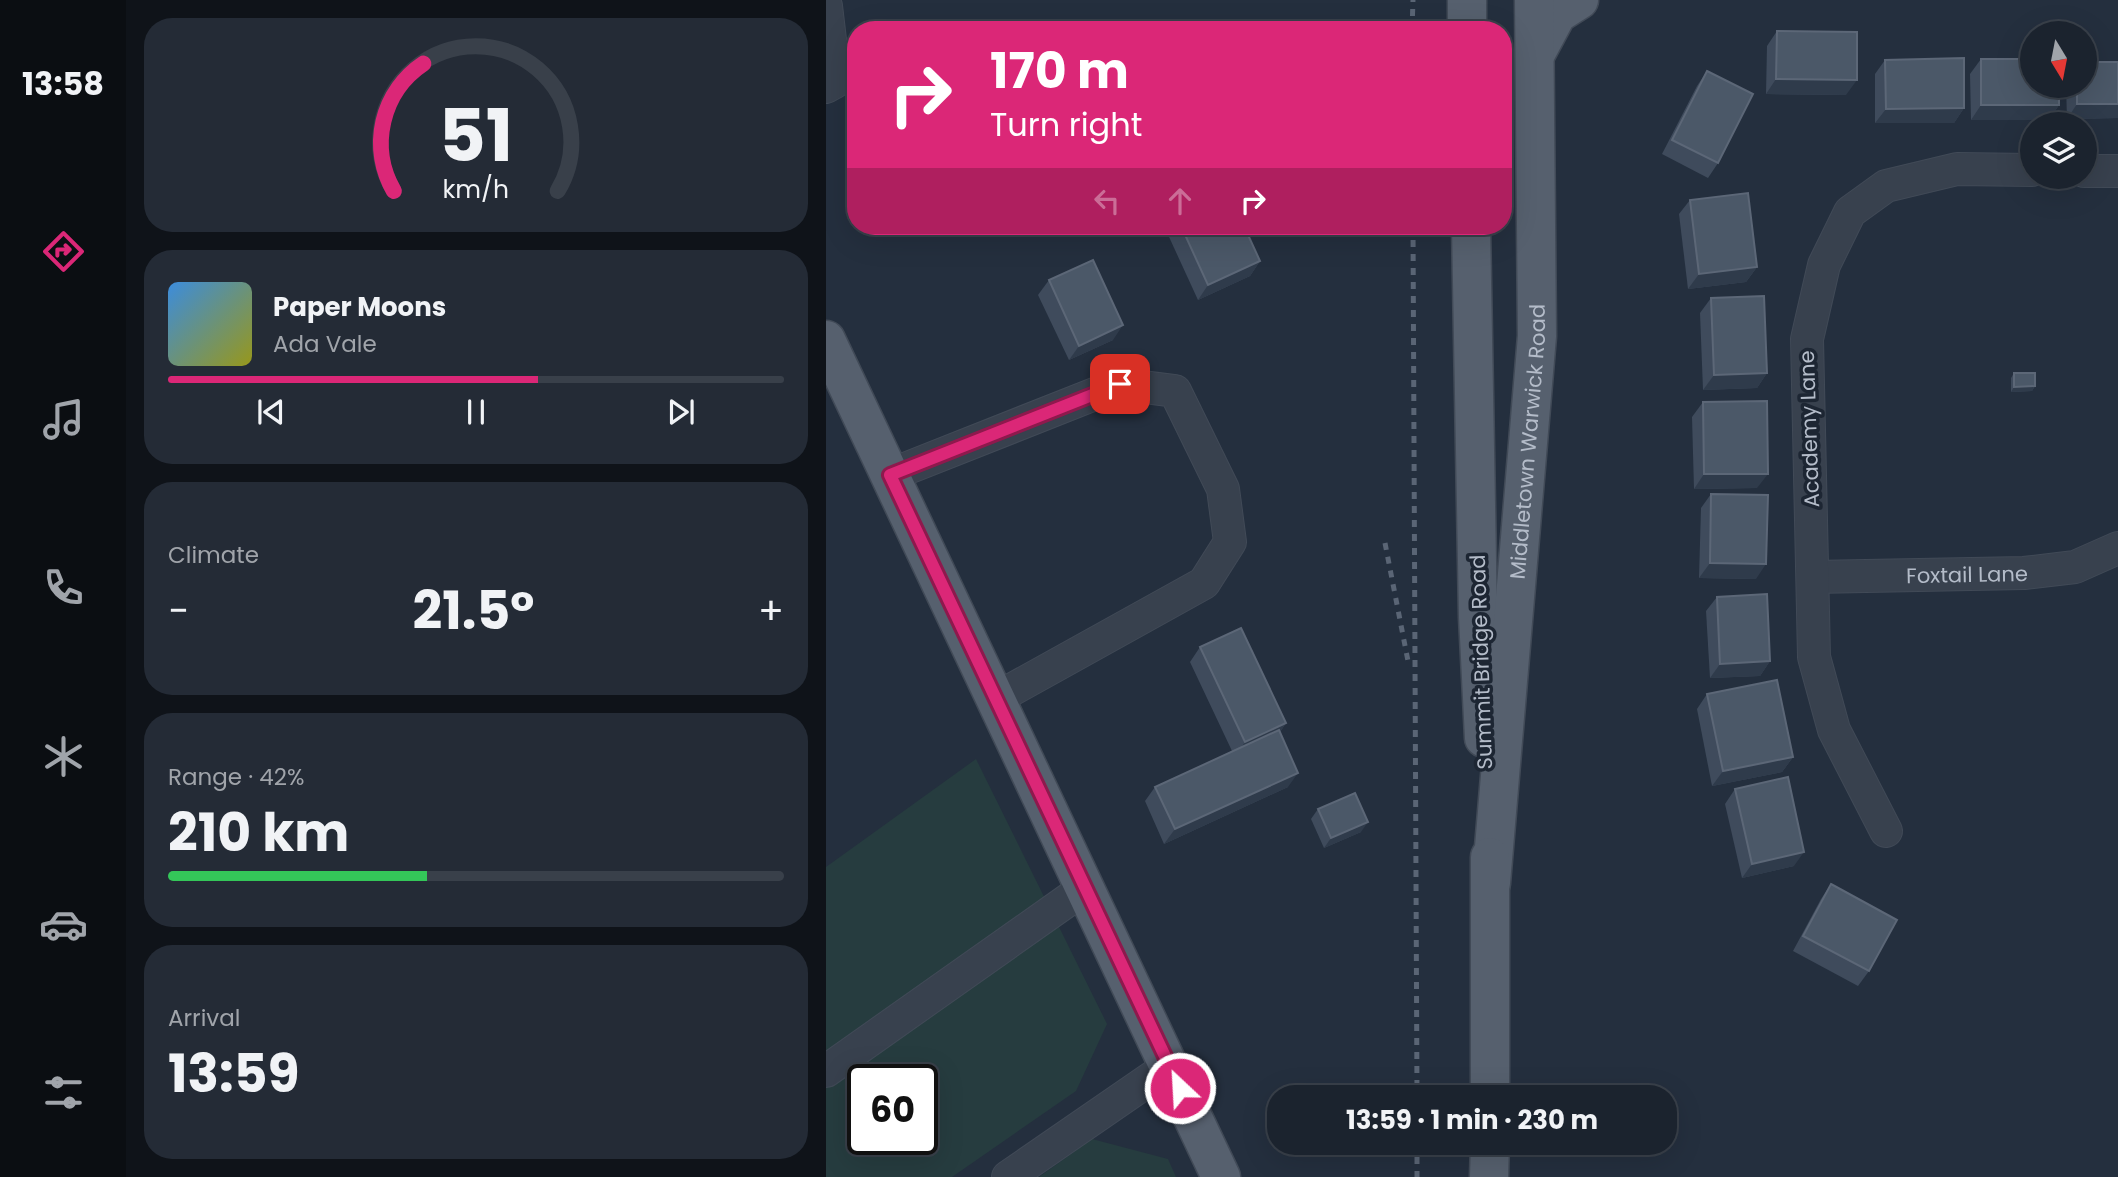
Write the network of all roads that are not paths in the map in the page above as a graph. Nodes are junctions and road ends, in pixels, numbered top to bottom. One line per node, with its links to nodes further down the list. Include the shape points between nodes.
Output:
1 (1466, 0): 5 (main road)
2 (1534, 0): 6 (main road, Middletown Warwick Road)
3 (1579, 0): 6 (main road, via 1557,14)
4 (826, 6): 7 (street, via 835,82)
5 (1467, 21)
6 (1535, 55): 18 (main road, Middletown Warwick Road, via 1537,336)
7 (826, 87)
8 (2020, 170): 15 (street, Academy Lane, via 1957,169 1886,186 1850,212 1824,265 1807,339)
9 (2097, 171): 10 (street)
10 (2118, 171)
11 (1471, 235): 18 (main road, Summit Bridge Road, via 1478,617)
12 (826, 340): 13 (main road)
13 (890, 475): 16 (main road); 16 (street, via 1120,384 1175,391 1223,489 1230,542 1204,583)
14 (2118, 548): 15 (street, Foxtail Lane, via 2076,567 2024,573)
15 (1813, 577): 17 (street, Academy Lane, via 1814,657 1831,718)
16 (995, 699): 19 (main road)
17 (1886, 831)
18 (1491, 884): 22 (main road, Summit Bridge Road)
19 (1085, 888): 20 (main road); 21 (street)
20 (1169, 1066): 24 (street); 25 (main road)
21 (826, 1071)
22 (1490, 1085)
23 (1490, 1155): 26 (main road)
24 (1008, 1177)
25 (1221, 1177)
26 (1489, 1177)

